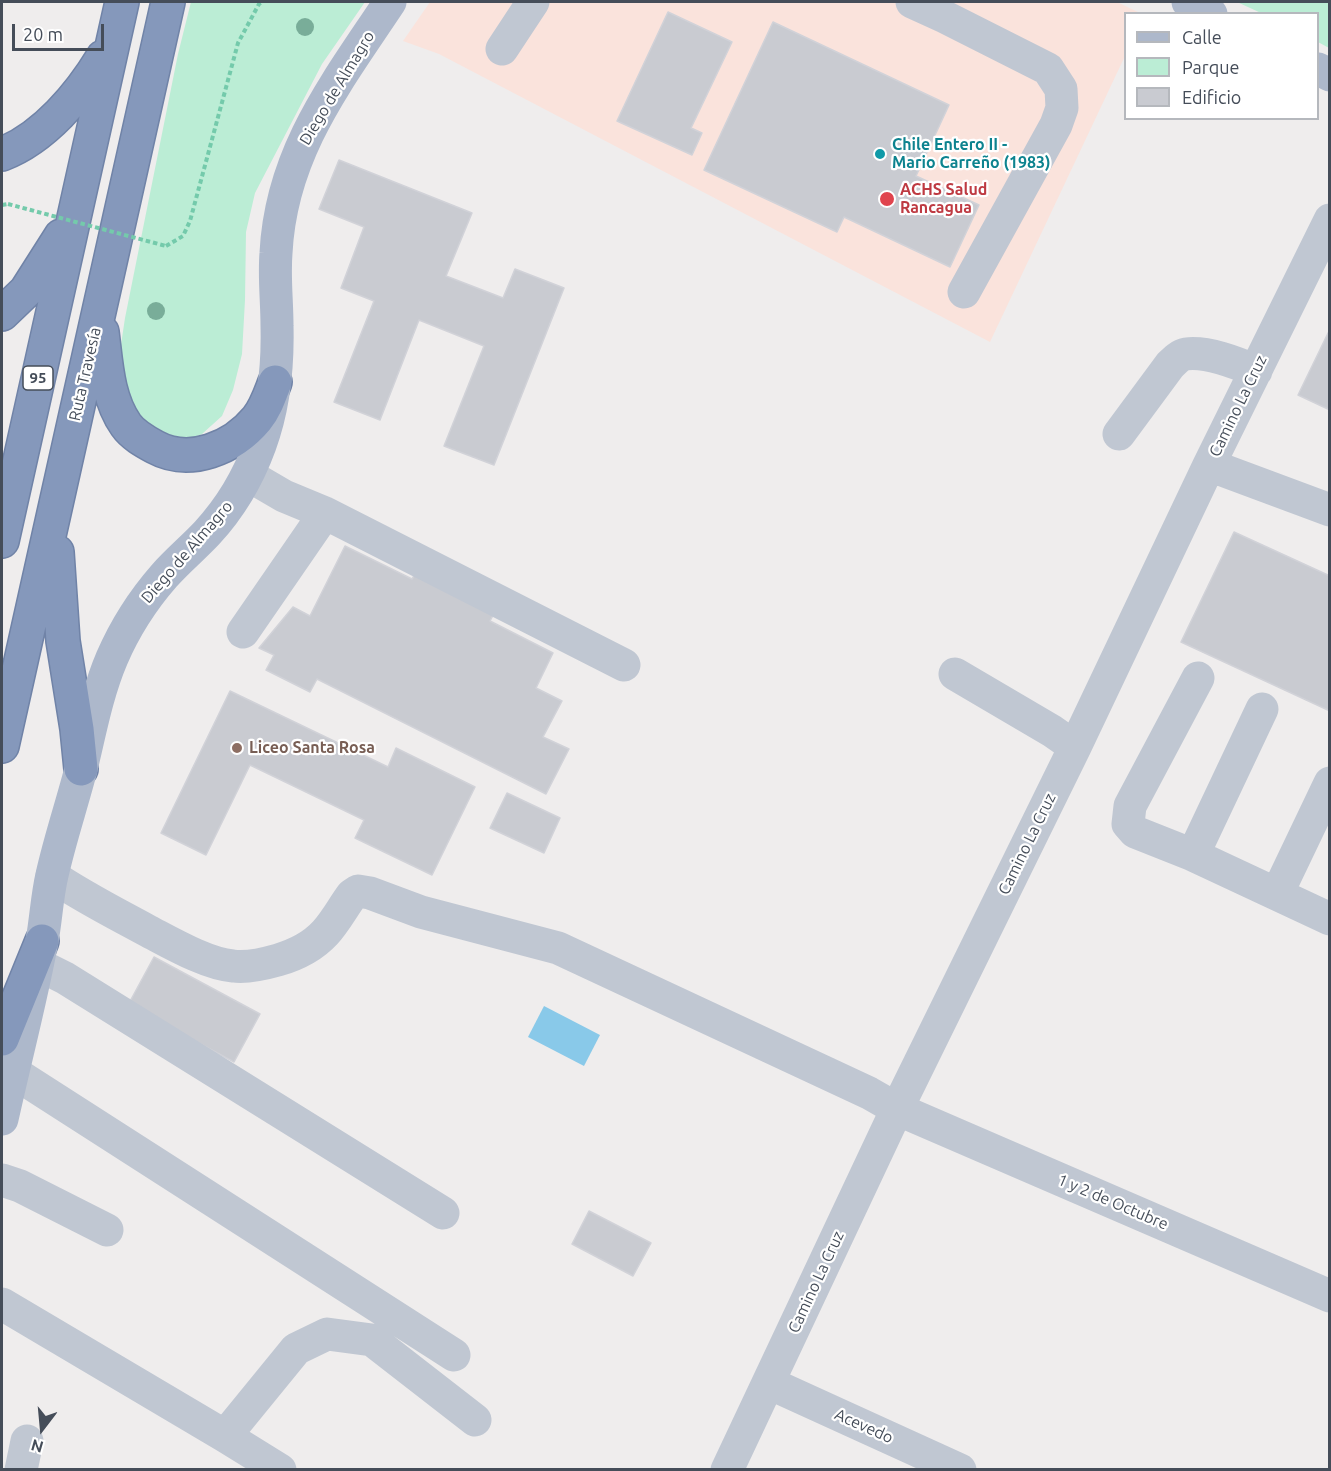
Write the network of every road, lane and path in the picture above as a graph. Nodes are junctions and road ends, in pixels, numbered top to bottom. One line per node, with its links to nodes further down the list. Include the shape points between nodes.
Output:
1 (122, 2): 10 (highway, 95)
2 (168, 2): 17 (highway, Ruta Travesía)
3 (260, 2): 13 (path, bridge, via 238,43 183,236 166,246)
4 (390, 2): 20 (main road, Diego de Almagro, via 313,121 288,182 276,252)
5 (533, 2): 11 (street)
6 (912, 2): 8 (street)
7 (1188, 2): 9 (main road)
8 (949, 9): 16 (street, via 1048,69 1061,90 1062,108)
9 (1207, 12)
10 (114, 34): 12 (highway, via 104,57 75,99 33,136); 14 (highway, 95)
11 (502, 49)
12 (2, 154)
13 (2, 205)
14 (75, 214): 18 (highway, via 26,291); 27 (highway, 95)
15 (1329, 220): 19 (street, Camino La Cruz)
16 (964, 292)
17 (102, 295): 20 (highway, via 106,364 119,414 134,434 160,450 202,454 231,442 258,418); 24 (highway, Ruta Travesía)
18 (2, 314)
19 (1256, 371): 21 (street, via 1206,355 1186,354 1177,358); 22 (street, Camino La Cruz)
20 (275, 382): 23 (main road, Diego de Almagro, via 261,442)
21 (1119, 434)
22 (1209, 465): 25 (street); 34 (street, Camino La Cruz)
23 (248, 476): 26 (street); 35 (main road, Diego de Almagro, via 224,513 165,575 130,623 99,693)
24 (57, 499): 33 (highway, Ruta Travesía); 35 (highway, via 63,641)
25 (1329, 510)
26 (325, 513): 28 (street); 29 (street)
27 (2, 541)
28 (243, 632)
29 (624, 665)
30 (955, 674): 34 (street)
31 (1198, 678): 37 (street, via 1130,806 1128,825 1136,832)
32 (1262, 709): 37 (street)
33 (2, 746)
34 (1075, 747): 44 (street, Camino La Cruz)
35 (81, 769): 38 (main road, Diego de Almagro)
36 (1329, 783): 39 (street)
37 (1193, 855): 39 (street)
38 (52, 876): 41 (main road, Diego de Almagro); 44 (street, 1 y 2 de Octubre, via 183,949 219,964 247,967 302,950 324,934 352,895 358,891 370,893 421,912 558,948)
39 (1277, 894): 40 (street)
40 (1327, 918)
41 (39, 953): 42 (highway); 43 (main road, Diego de Almagro); 47 (street, via 65,978)
42 (2, 1039)
43 (13, 1072): 45 (main road, Diego de Almagro); 51 (street)
44 (897, 1109): 49 (street, 1 y 2 de Octubre); 52 (street, Camino La Cruz)
45 (2, 1119)
46 (2, 1180): 48 (street)
47 (442, 1213)
48 (107, 1230)
49 (1329, 1296)
50 (2, 1304): 54 (street)
51 (454, 1355)
52 (769, 1383): 56 (street, Camino La Cruz); 57 (street, Acevedo)
53 (475, 1420): 54 (street, via 372,1340 327,1334 296,1349)
54 (225, 1436): 55 (street)
55 (280, 1470)
56 (727, 1470)
57 (960, 1470)

